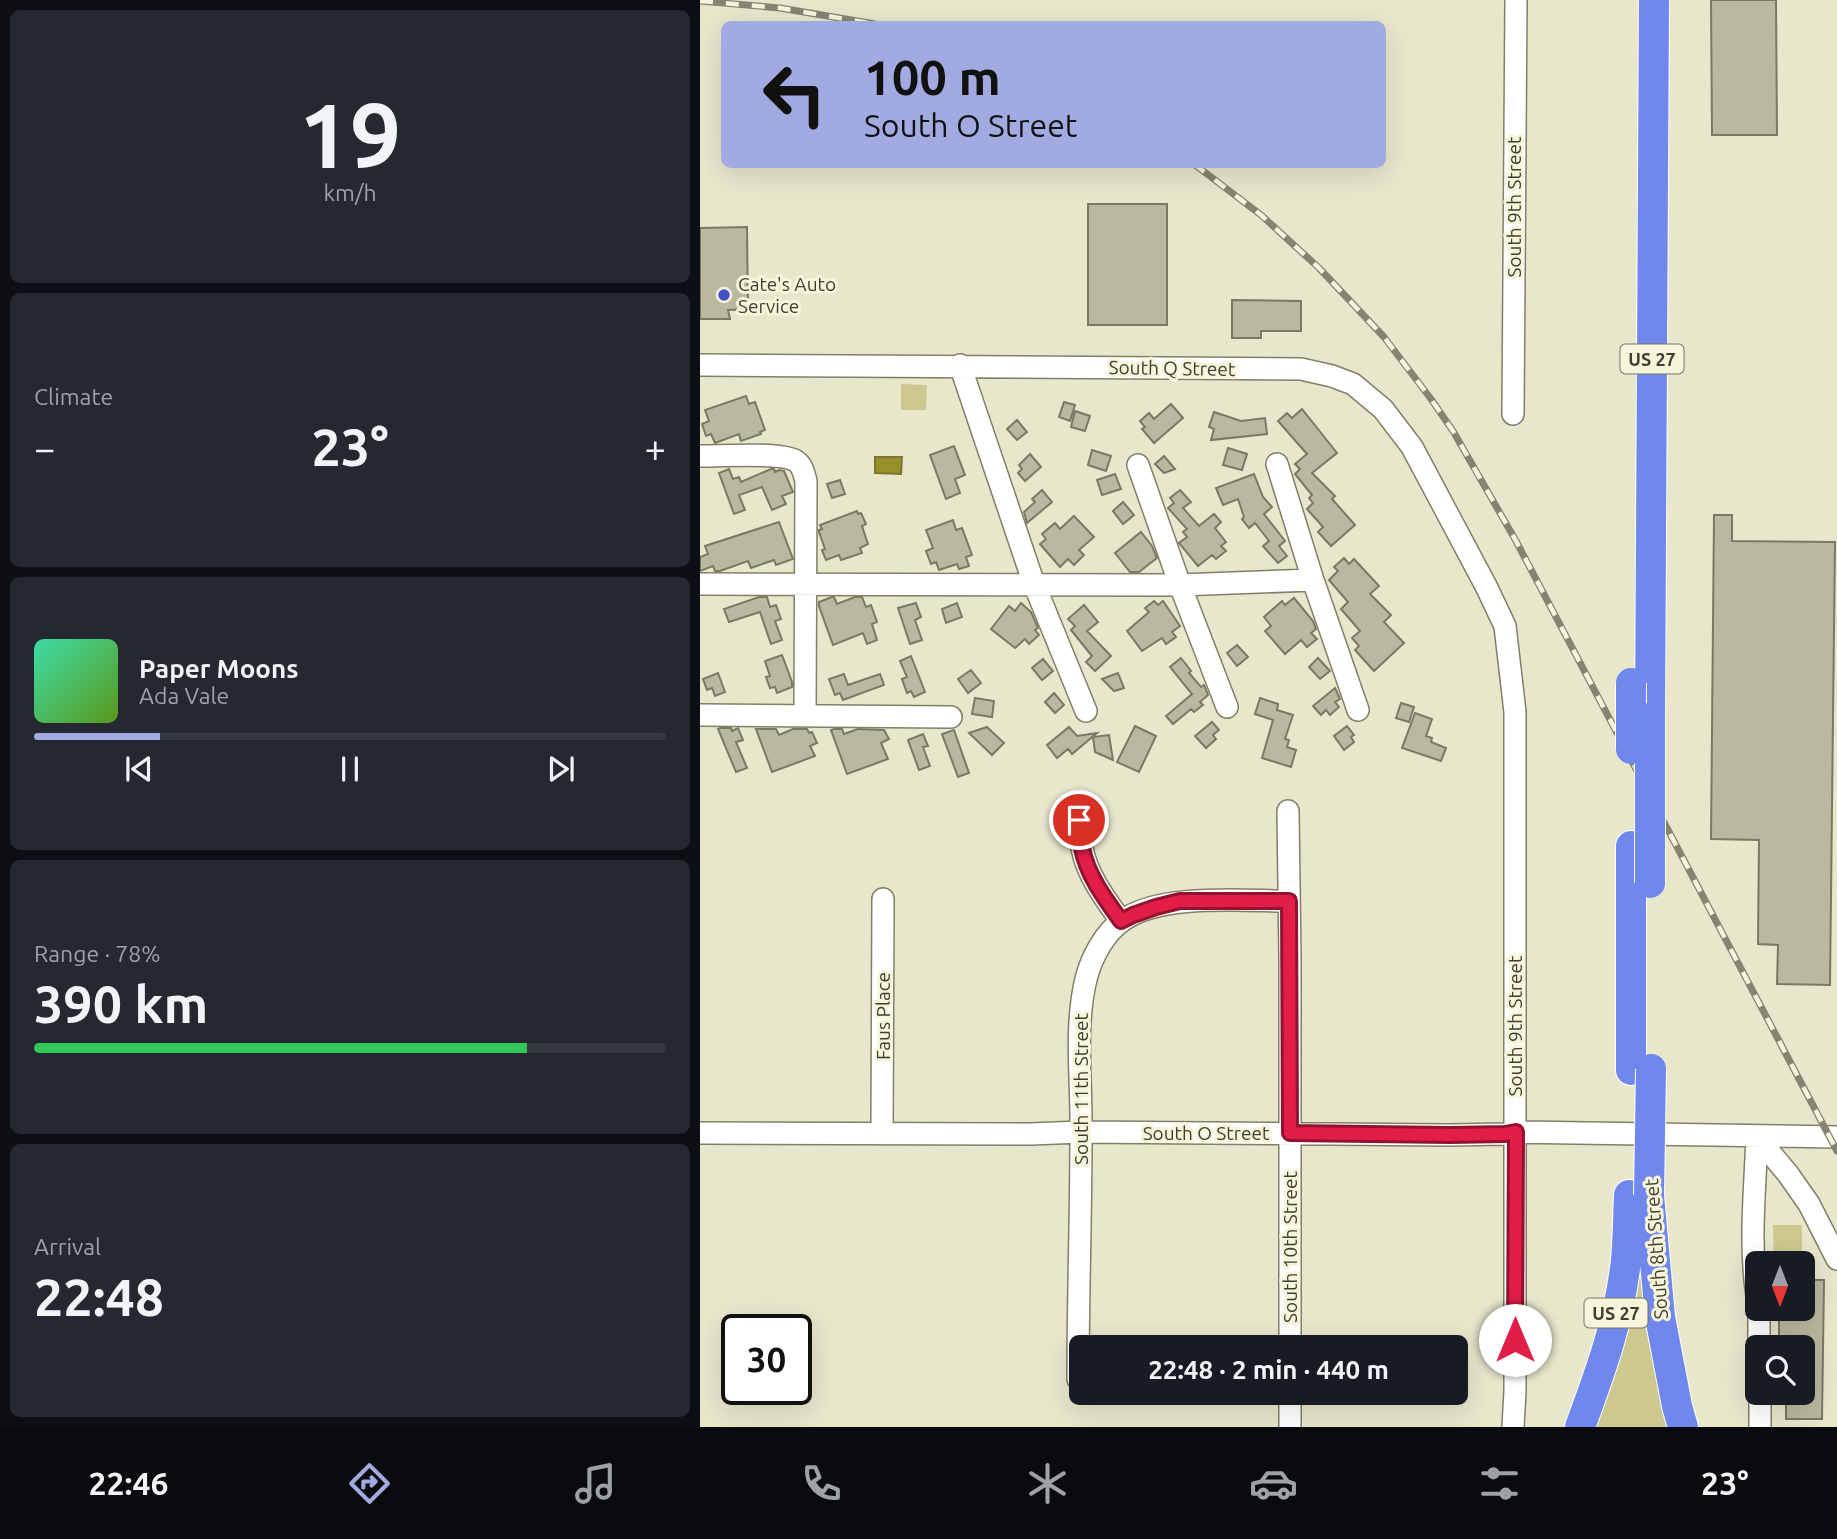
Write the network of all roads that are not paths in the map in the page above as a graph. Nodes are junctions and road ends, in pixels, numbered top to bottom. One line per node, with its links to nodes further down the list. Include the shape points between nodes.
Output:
1 (1516, 0): 6 (street, South 9th Street)
2 (1633, 0): 27 (highway, US 27, bridge, via 1631,846)
3 (1654, 0): 27 (highway, US 27, bridge, via 1650,883)
4 (700, 365): 5 (street, South Q Street)
5 (960, 365): 13 (street); 15 (street, South Q Street, via 1301,369 1353,384 1382,409 1412,447)
6 (1513, 414)
7 (700, 456): 12 (street, via 785,456 797,462 806,481)
8 (1277, 464): 10 (street)
9 (1138, 465): 14 (street)
10 (1313, 580): 14 (street); 17 (street)
11 (700, 584): 12 (street)
12 (805, 584): 13 (street); 20 (street)
13 (1034, 584): 14 (street); 18 (street)
14 (1180, 585): 16 (street)
15 (1506, 626): 29 (street, South 9th Street, via 1515,712)
16 (1227, 707)
17 (1358, 710)
18 (1086, 711)
19 (700, 715): 20 (street)
20 (805, 716): 21 (street)
21 (951, 717)
22 (1288, 811): 25 (street, South 10th Street)
23 (1079, 820): 26 (street, via 1088,868)
24 (883, 899): 31 (street, Faus Place)
25 (1289, 901): 26 (street, via 1180,901); 32 (street, South 10th Street)
26 (1121, 921): 28 (street, South 11th Street, via 1107,935 1086,977 1079,1030)
27 (1641, 1069): 35 (highway, US 27)
28 (1081, 1132): 31 (street, South O Street); 32 (street, South O Street); 38 (street, South 11th Street)
29 (1516, 1132): 32 (street, South O Street); 33 (street, South O Street); 43 (street, South 9th Street)
30 (700, 1133): 31 (street, South O Street)
31 (883, 1133)
32 (1290, 1133): 39 (street, South 10th Street)
33 (1757, 1137): 34 (street, South O Street); 36 (street); 37 (street, via 1809,1204)
34 (1837, 1137)
35 (1639, 1195): 44 (highway, US 27, via 1617,1309); 45 (highway, South 8th Street / US 27)
36 (1753, 1251)
37 (1837, 1259)
38 (1079, 1335)
39 (1290, 1335)
40 (1290, 1405): 42 (street)
41 (1760, 1405): 46 (street)
42 (1290, 1427)
43 (1513, 1427)
44 (1580, 1427)
45 (1683, 1427)
46 (1760, 1427)

